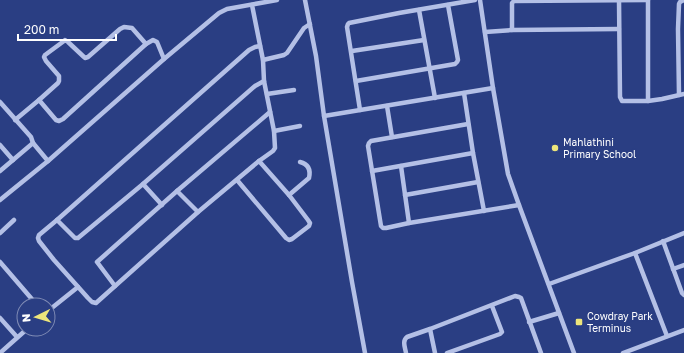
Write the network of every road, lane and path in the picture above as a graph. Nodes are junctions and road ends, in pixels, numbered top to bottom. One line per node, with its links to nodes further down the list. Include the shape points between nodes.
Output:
1 (277, 0): 8 (street)
2 (305, 0): 11 (street)
3 (475, 0): 9 (street)
4 (480, 0): 16 (street)
5 (619, 0): 6 (street); 12 (street); 15 (street, via 514,1)
6 (648, 0): 33 (street)
7 (684, 0): 13 (street, via 679,4)
8 (252, 5): 19 (street); 21 (street, via 219,13)
9 (448, 5): 10 (street); 23 (street, via 458,60 455,64)
10 (419, 10): 17 (street); 20 (street, via 349,23 347,27)
11 (310, 24): 22 (street, via 304,28 287,53); 38 (street)
12 (619, 29): 15 (street); 33 (street, via 620,99)
13 (678, 29): 14 (street); 30 (street)
14 (684, 29)
15 (512, 30): 16 (street)
16 (485, 32): 26 (street)
17 (424, 40): 20 (street); 23 (street)
18 (146, 44): 21 (street, via 153,40 157,42); 32 (street, via 63,119 56,120); 32 (street, via 132,28 128,27 120,29 86,58 64,41 44,57 60,78 58,83)
19 (260, 46): 22 (street); 66 (street, via 249,50)
20 (352, 51): 25 (street)
21 (164, 59): 48 (street)
22 (263, 60): 24 (street)
23 (429, 69): 25 (street); 31 (street)
24 (264, 81): 29 (street); 56 (street, via 255,86)
25 (356, 82): 36 (street)
26 (493, 88): 28 (street); 62 (street, via 508,174)
27 (294, 90): 29 (street)
28 (464, 93): 31 (street); 40 (street)
29 (267, 94): 37 (street)
30 (681, 95): 33 (street)
31 (435, 98): 35 (street)
32 (39, 100): 39 (street)
33 (648, 101)
34 (0, 102): 39 (street)
35 (387, 106): 36 (street); 43 (street)
36 (360, 110): 38 (street)
37 (270, 112): 42 (street); 57 (street)
38 (324, 116): 91 (street)
39 (15, 120): 44 (street, via 31,137)
40 (468, 124): 43 (street); 46 (street)
41 (300, 126): 42 (street)
42 (274, 131): 49 (street, via 275,148)
43 (392, 137): 52 (street, via 369,143)
44 (33, 143): 47 (street); 48 (street)
45 (0, 145): 47 (street)
46 (473, 153): 51 (street); 55 (street)
47 (13, 160): 53 (street)
48 (48, 161): 60 (street)
49 (259, 161): 54 (street); 58 (street)
50 (300, 162): 58 (street, via 308,166 309,178)
51 (401, 166): 52 (street); 59 (street)
52 (372, 170): 67 (street, via 381,226 386,228)
53 (0, 171)
54 (237, 180): 58 (street, via 289,240 310,223); 64 (street)
55 (478, 182): 59 (street); 63 (street)
56 (143, 184): 61 (street); 66 (street, via 78,238 72,236)
57 (177, 191): 61 (street); 64 (street)
58 (289, 195)
59 (405, 195): 67 (street)
60 (0, 200)
61 (162, 205): 76 (street, via 97,262)
62 (518, 205): 63 (street); 75 (street)
63 (484, 211): 67 (street)
64 (198, 212): 76 (street)
65 (14, 220): 68 (street)
66 (57, 220): 77 (street, via 38,238)
67 (409, 223)
68 (0, 233)
69 (684, 233): 70 (street)
70 (663, 241): 71 (street); 74 (street)
71 (635, 252): 75 (street); 88 (street)
72 (0, 262): 79 (street)
73 (684, 265): 74 (street)
74 (673, 269): 78 (street)
75 (549, 284): 82 (street)
76 (115, 286): 77 (street, via 96,303)
77 (78, 287): 80 (street)
78 (684, 295)
79 (30, 297)
80 (56, 305)
81 (492, 306): 84 (street, via 519,296); 85 (street); 94 (street, via 502,332)
82 (559, 313): 84 (street); 96 (street)
83 (0, 318): 87 (street)
84 (530, 322): 95 (street)
85 (430, 329): 92 (street, via 407,336 404,339); 93 (street)
86 (684, 330): 88 (street)
87 (16, 336)
88 (667, 336): 97 (street)
89 (17, 337): 90 (street)
90 (0, 353)
91 (365, 353)
92 (406, 353)
93 (434, 353)
94 (447, 353)
95 (540, 353)
96 (574, 353)
97 (623, 353)

